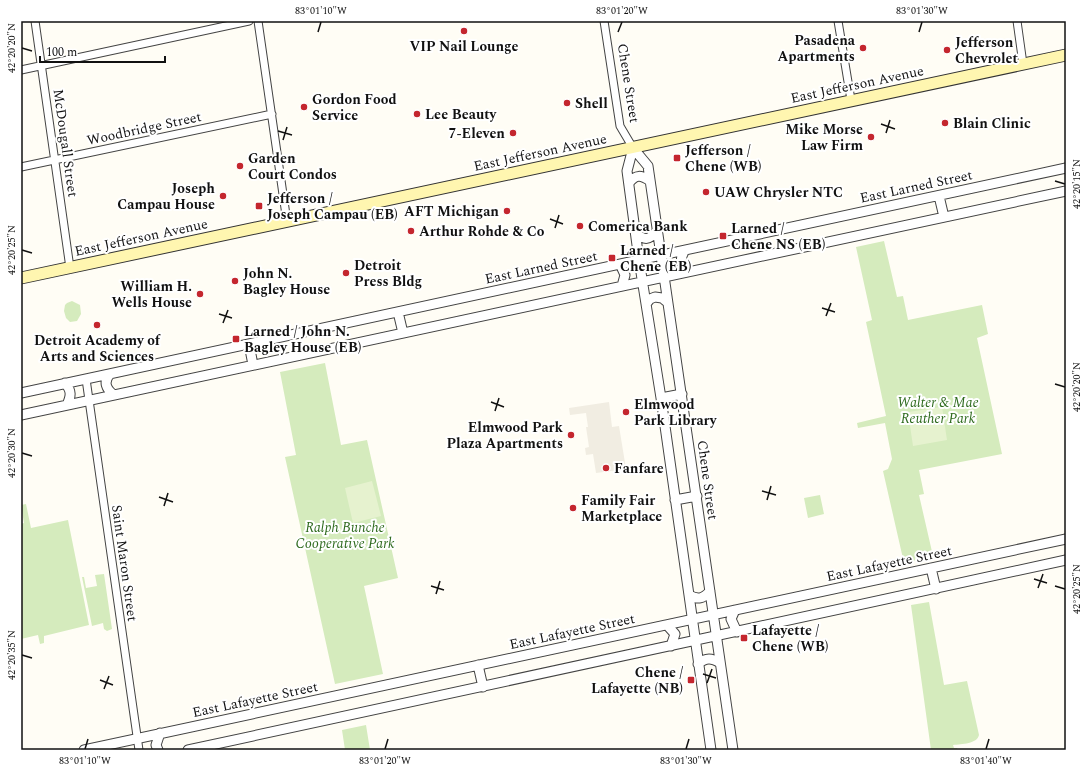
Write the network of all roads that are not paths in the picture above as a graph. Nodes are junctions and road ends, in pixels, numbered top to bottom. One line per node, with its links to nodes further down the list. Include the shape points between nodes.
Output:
1 (35, 21): 9 (street, McDougall Street)
2 (249, 21): 9 (street)
3 (258, 21): 12 (street)
4 (604, 21): 13 (street, Chene Street, via 620,126)
5 (838, 21): 11 (street)
6 (1017, 21): 8 (street)
7 (1066, 55): 8 (main road, East Jefferson Avenue)
8 (1023, 64): 11 (main road, East Jefferson Avenue)
9 (42, 66): 10 (street); 14 (street, McDougall Street)
10 (21, 70)
11 (850, 100): 13 (main road, East Jefferson Avenue)
12 (272, 114): 14 (street, Woodbridge Street); 22 (street)
13 (632, 148): 17 (street, Chene Street, via 647,164); 18 (street, via 627,171); 22 (main road, East Jefferson Avenue)
14 (55, 160): 15 (street, Woodbridge Street); 29 (street, McDougall Street)
15 (21, 168)
16 (1066, 168): 20 (street, East Larned Street)
17 (650, 181): 18 (street, via 638,175); 23 (street, Chene Street)
18 (628, 183): 24 (street)
19 (1066, 191): 21 (street)
20 (939, 196): 21 (street); 25 (street, East Larned Street)
21 (944, 217): 30 (street)
22 (287, 222): 29 (main road, East Jefferson Avenue)
23 (657, 231): 24 (street, via 647,239); 26 (street, Chene Street)
24 (636, 233): 27 (street)
25 (685, 250): 26 (street, East Larned Street); 30 (street, via 681,262)
26 (661, 255): 27 (street, East Larned Street); 31 (street, Chene Street)
27 (639, 260): 28 (street, East Larned Street); 33 (street)
28 (620, 264): 34 (street, via 625,275); 37 (street, East Larned Street)
29 (70, 268): 32 (main road, East Jefferson Avenue)
30 (690, 272): 31 (street)
31 (664, 276): 33 (street); 35 (street, Chene Street)
32 (21, 278)
33 (642, 281): 34 (street); 36 (street)
34 (622, 286): 38 (street)
35 (668, 302): 36 (street, via 655,297); 45 (street, Chene Street)
36 (646, 304): 47 (street)
37 (398, 312): 38 (street); 39 (street, East Larned Street)
38 (402, 333): 40 (street)
39 (249, 344): 40 (street); 41 (street, East Larned Street)
40 (253, 365): 46 (street)
41 (110, 374): 42 (street, East Larned Street); 46 (street, via 105,384 108,391)
42 (86, 379): 43 (street, East Larned Street); 48 (street, Saint Maron Street)
43 (65, 383): 44 (street, East Larned Street); 49 (street, via 71,394)
44 (21, 393)
45 (682, 394): 47 (street); 51 (street, Chene Street)
46 (114, 395): 48 (street)
47 (661, 398): 52 (street)
48 (89, 400): 49 (street); 72 (street, Saint Maron Street)
49 (67, 405): 50 (street)
50 (21, 415)
51 (696, 496): 52 (street); 57 (street, Chene Street)
52 (675, 500): 58 (street)
53 (1066, 539): 55 (street, East Lafayette Street)
54 (1066, 560): 56 (street)
55 (931, 568): 56 (street); 59 (street, East Lafayette Street)
56 (936, 589): 63 (street)
57 (710, 591): 58 (street, via 699,599); 60 (street, Chene Street)
58 (689, 594): 61 (street)
59 (735, 610): 60 (street, East Lafayette Street); 63 (street, via 731,619)
60 (713, 615): 61 (street, East Lafayette Street); 64 (street, Chene Street)
61 (692, 619): 62 (street, East Lafayette Street); 65 (street)
62 (667, 625): 66 (street, via 675,634); 69 (street, East Lafayette Street)
63 (737, 632): 64 (street)
64 (717, 636): 65 (street); 67 (street, Chene Street)
65 (695, 641): 66 (street); 68 (street)
66 (671, 646): 70 (street)
67 (720, 663): 68 (street, via 708,659); 80 (street, Chene Street)
68 (698, 664): 79 (street)
69 (478, 665): 70 (street); 71 (street, East Lafayette Street)
70 (483, 686): 78 (street)
71 (160, 734): 72 (street, East Lafayette Street); 77 (street, via 156,745)
72 (137, 739): 73 (street, East Lafayette Street); 76 (street, Saint Maron Street)
73 (115, 743): 74 (street, East Lafayette Street); 75 (street)
74 (84, 750)
75 (122, 750)
76 (139, 750)
77 (158, 750)
78 (188, 750)
79 (711, 750)
80 (733, 750)

